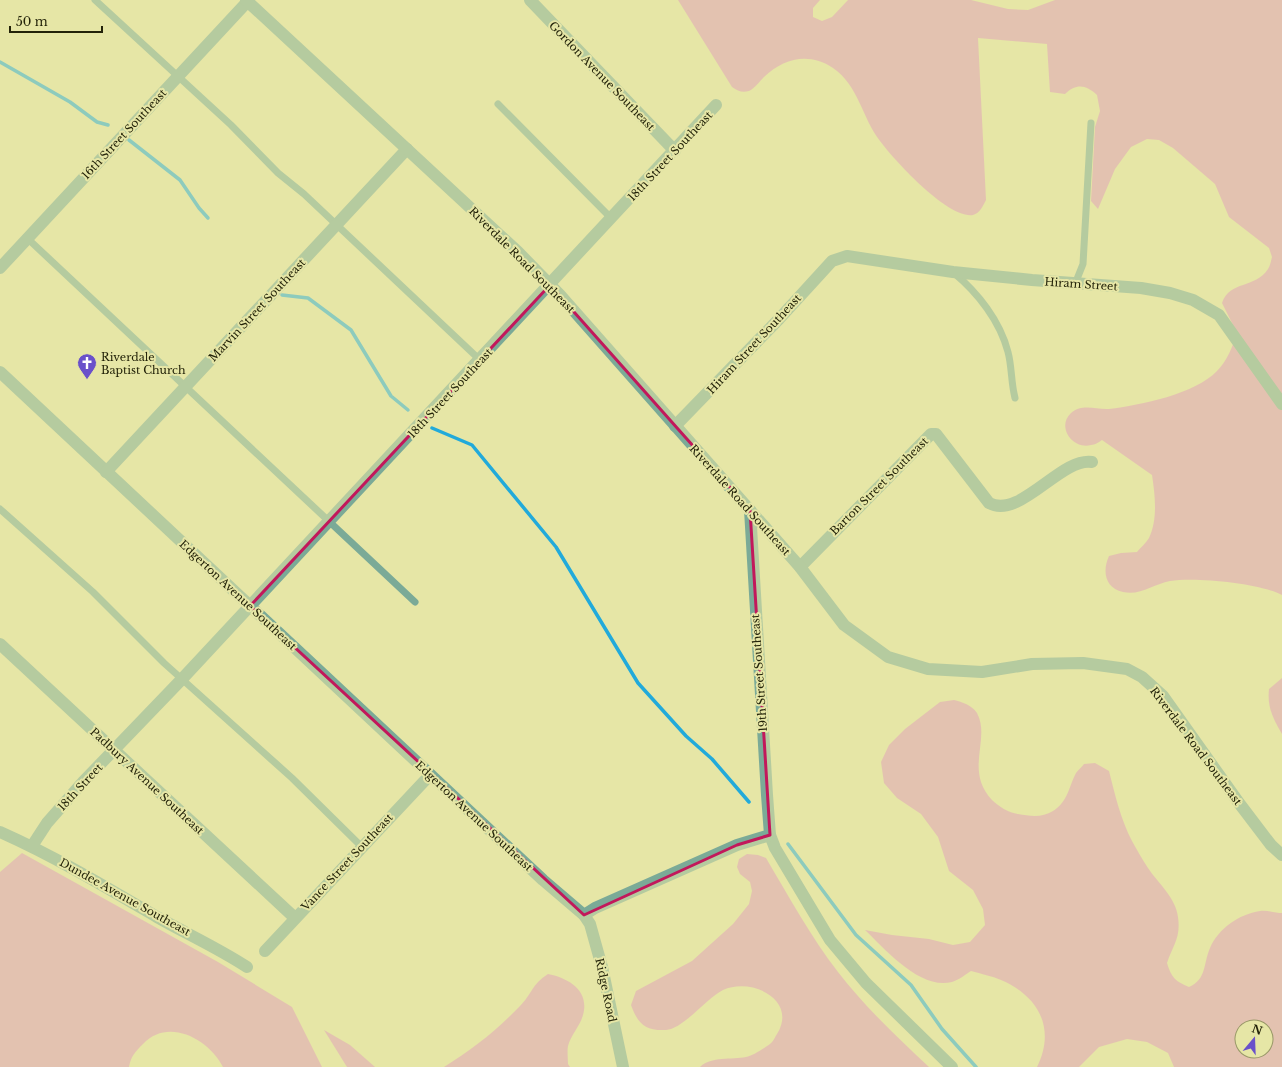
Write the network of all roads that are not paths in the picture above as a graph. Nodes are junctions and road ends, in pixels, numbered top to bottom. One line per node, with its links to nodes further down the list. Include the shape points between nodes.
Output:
1 (95, 0): 4 (lane)
2 (248, 0): 4 (street, 16th Street Southeast); 8 (street, Riverdale Road Southeast)
3 (530, 0): 9 (street, Gordon Avenue Southeast)
4 (178, 76): 11 (lane); 12 (street, 16th Street Southeast)
5 (498, 104): 10 (lane)
6 (716, 106): 9 (street, 18th Street Southeast)
7 (1091, 123): 16 (lane, via 1083,264)
8 (407, 149): 11 (street, Marvin Street Southeast); 17 (street, Riverdale Road Southeast)
9 (675, 151): 10 (street, 18th Street Southeast)
10 (612, 219): 17 (street, 18th Street Southeast)
11 (336, 225): 18 (lane); 20 (street, Marvin Street Southeast)
12 (27, 238): 14 (street, 16th Street Southeast); 20 (lane)
13 (832, 261): 15 (street, Hiram Street, via 847,256); 23 (street, Hiram Street Southeast)
14 (0, 268)
15 (953, 272): 16 (street, Hiram Street); 21 (lane, via 975,293 1002,334 1008,351)
16 (1075, 284): 22 (street, Hiram Street, via 1163,291 1205,306 1223,320)
17 (550, 285): 18 (street, 18th Street Southeast); 23 (street, Riverdale Road Southeast)
18 (480, 360): 28 (street, 18th Street Southeast)
19 (0, 372): 25 (street, Edgerton Avenue Southeast)
20 (186, 386): 25 (street, Marvin Street Southeast); 28 (lane)
21 (1015, 398)
22 (1282, 404)
23 (675, 426): 27 (street, Riverdale Road Southeast)
24 (1092, 462): 29 (street, Barton Street Southeast, via 1084,462 1070,468 1010,505 994,506 989,503 936,434 930,434)
25 (106, 472): 31 (street, Edgerton Avenue Southeast)
26 (0, 509): 33 (lane, via 93,592)
27 (750, 510): 29 (street, Riverdale Road Southeast); 37 (street, 19th Street Southeast)
28 (330, 521): 30 (lane); 31 (street, 18th Street Southeast)
29 (800, 567): 40 (street, Riverdale Road Southeast, via 844,625 888,657 928,668 982,672 1032,664 1083,663 1127,669 1142,677 1163,696 1248,815)
30 (415, 602)
31 (250, 606): 33 (street, 18th Street Southeast); 35 (street, Edgerton Avenue Southeast)
32 (0, 644): 34 (street, Padbury Avenue Southeast)
33 (182, 680): 34 (street, 18th Street); 39 (lane, via 292,778)
34 (114, 751): 38 (street, 18th Street, via 47,823); 42 (street, Padbury Avenue Southeast)
35 (430, 775): 39 (street, Vance Street Southeast); 41 (street, Edgerton Avenue Southeast)
36 (0, 832): 38 (street, Dundee Avenue Southeast)
37 (770, 835): 41 (street, via 737,845); 46 (street, via 775,848 830,940 866,983)
38 (32, 846): 44 (street, Dundee Avenue Southeast)
39 (362, 847): 42 (street, Vance Street Southeast)
40 (1282, 855)
41 (584, 915): 45 (street, Ridge Road, via 592,930 602,967)
42 (295, 918): 43 (street, Vance Street Southeast)
43 (265, 951)
44 (247, 967)
45 (623, 1067)
46 (952, 1067)

